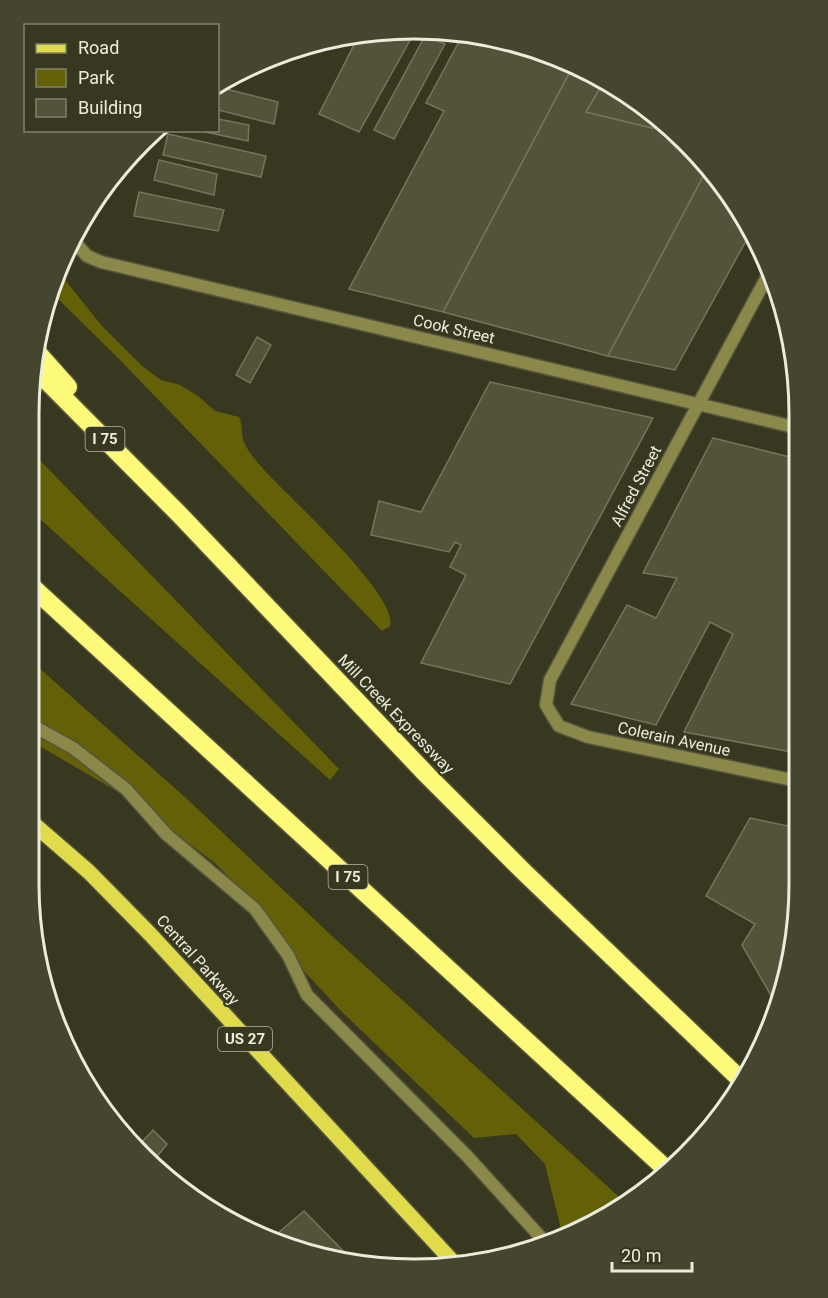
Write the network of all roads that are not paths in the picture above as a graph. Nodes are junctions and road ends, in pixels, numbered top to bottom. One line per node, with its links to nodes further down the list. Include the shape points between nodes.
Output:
1 (79, 247): 5 (street, Cook Street, via 87,256 101,262)
2 (764, 281): 5 (street, Alfred Street)
3 (43, 358): 7 (highway)
4 (41, 375): 7 (highway, Mill Creek Expressway / I 75)
5 (699, 404): 6 (street, Cook Street); 9 (street, Alfred Street, via 550,680 546,705)
6 (789, 426)
7 (178, 513): 13 (highway, Mill Creek Expressway / I 75, via 428,777)
8 (39, 593): 14 (highway, I 75)
9 (551, 716): 11 (street, Colerain Avenue, via 559,726 588,738)
10 (39, 729): 15 (street, via 74,748 126,789 166,834 255,909 288,955 307,995 467,1156)
11 (789, 779)
12 (39, 829): 16 (main road, Central Parkway / US 27, via 150,934)
13 (737, 1076)
14 (662, 1165)
15 (540, 1237)
16 (449, 1257)

